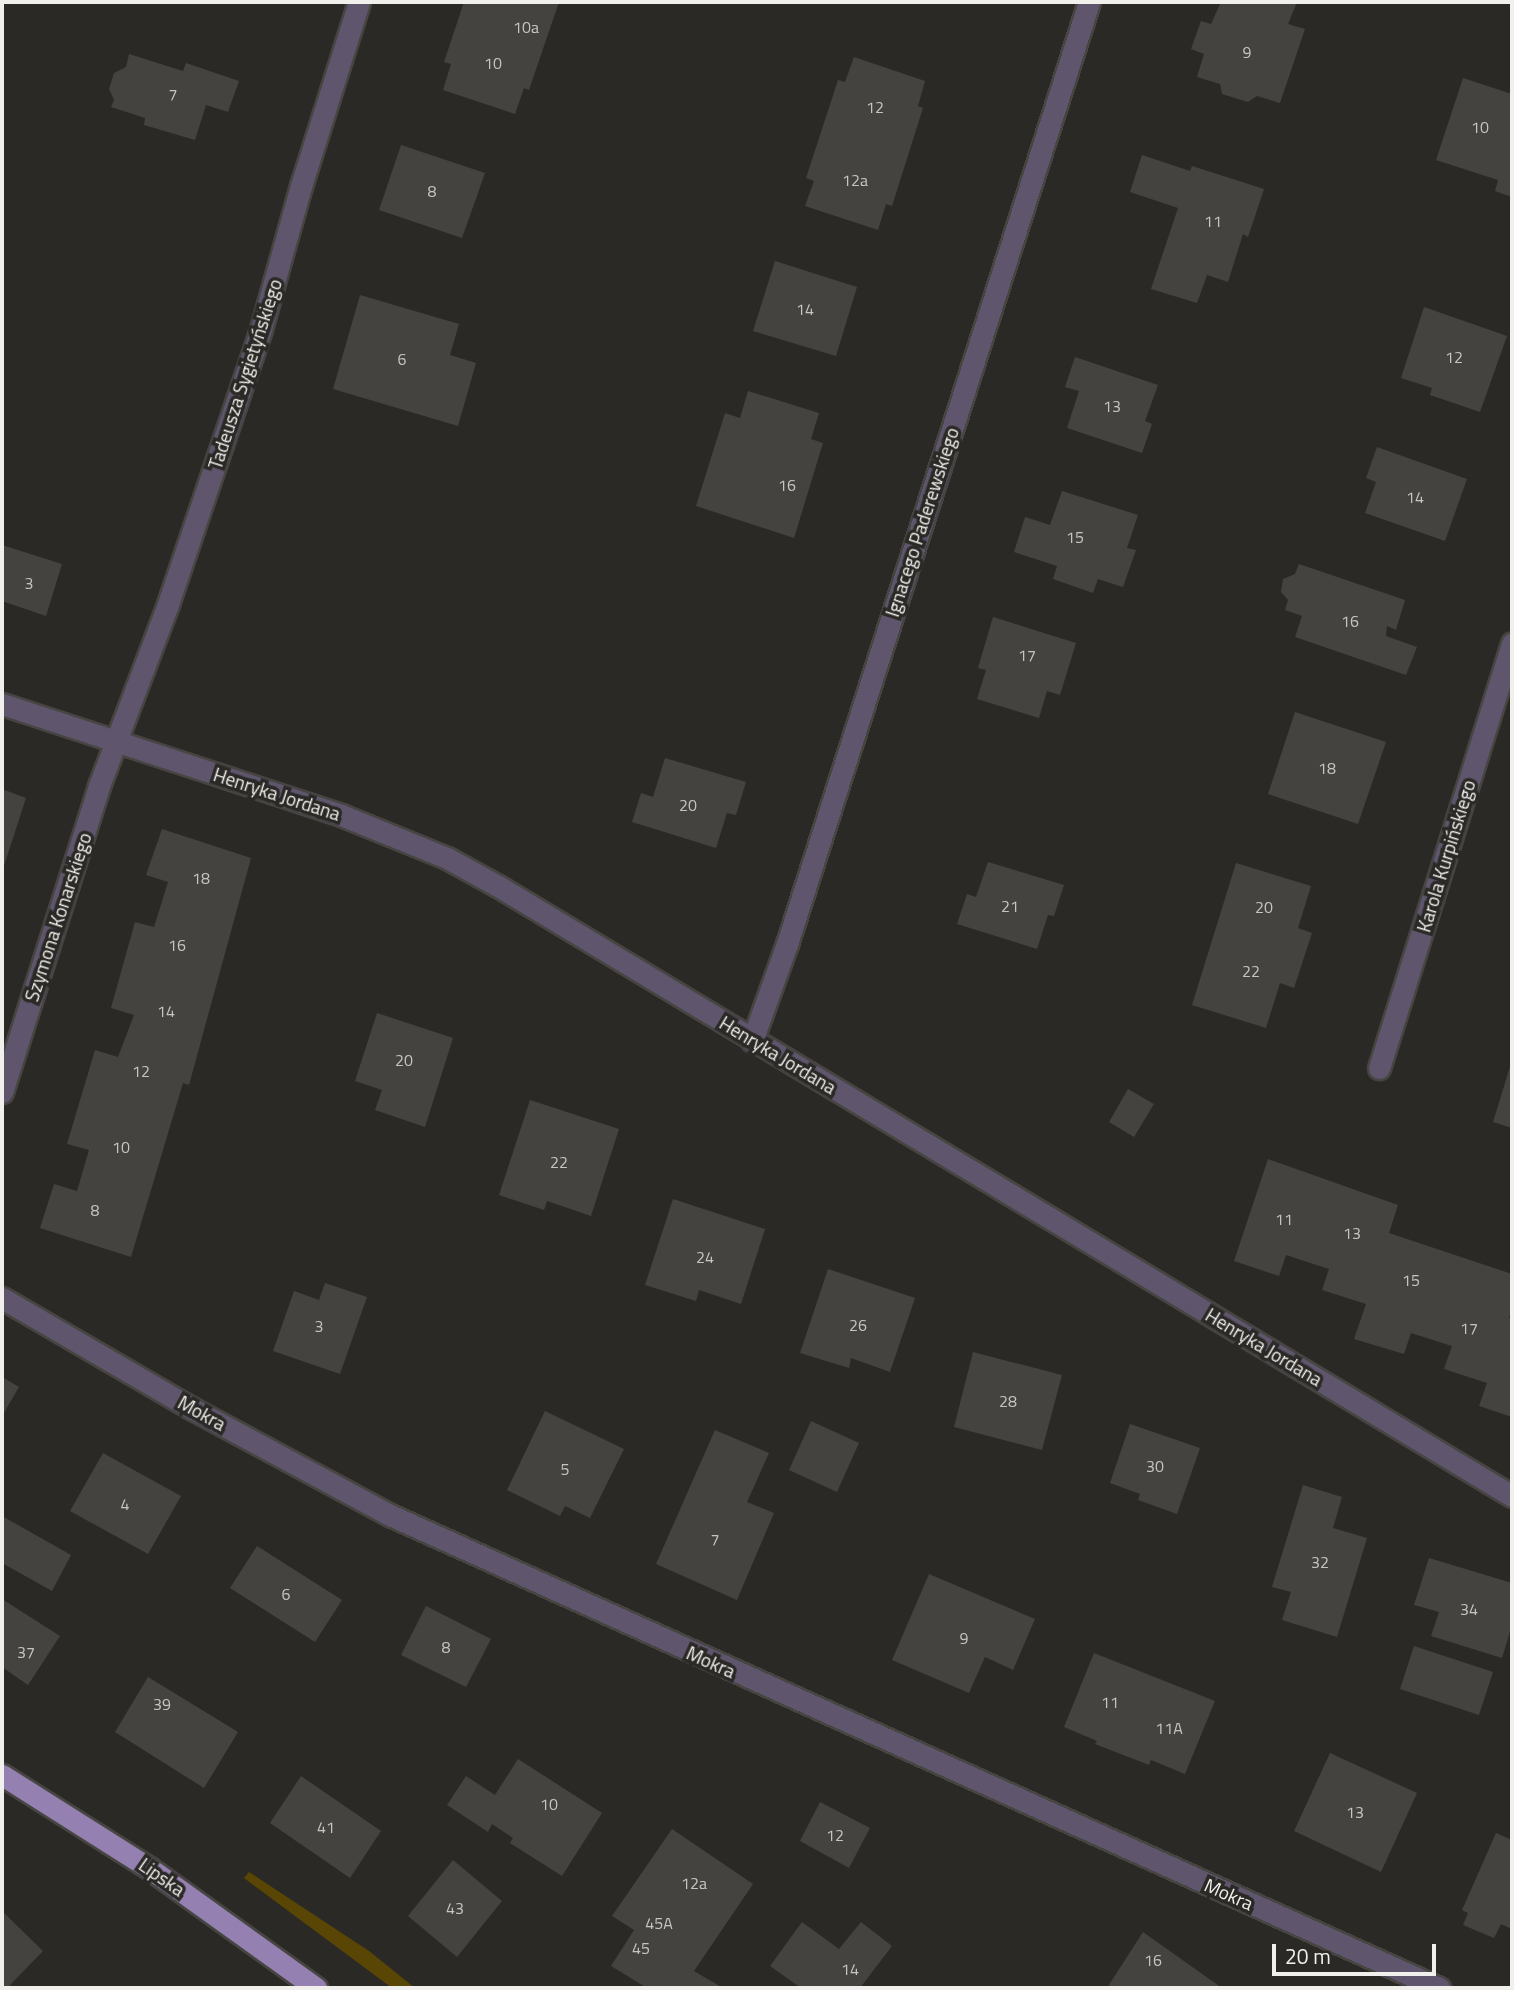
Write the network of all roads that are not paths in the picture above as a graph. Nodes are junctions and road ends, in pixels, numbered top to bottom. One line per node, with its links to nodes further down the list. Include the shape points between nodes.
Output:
1 (359, 2): 5 (street, Tadeusza Sygietyńskiego, via 261,329)
2 (1089, 2): 6 (street, Ignacego Paderewskiego)
3 (1512, 643): 7 (street, Karola Kurpińskiego)
4 (2, 704): 5 (street, Henryka Jordana)
5 (116, 742): 6 (street, Henryka Jordana, via 341,815 447,859); 8 (street, Szymona Konarskiego)
6 (752, 1041): 10 (street, Henryka Jordana)
7 (1379, 1068)
8 (2, 1093)
9 (2, 1298): 13 (street, Mokra, via 390,1515)
10 (1512, 1496)
11 (2, 1775): 12 (main road, Lipska, via 139,1862)
12 (316, 1988)
13 (1440, 1988)

